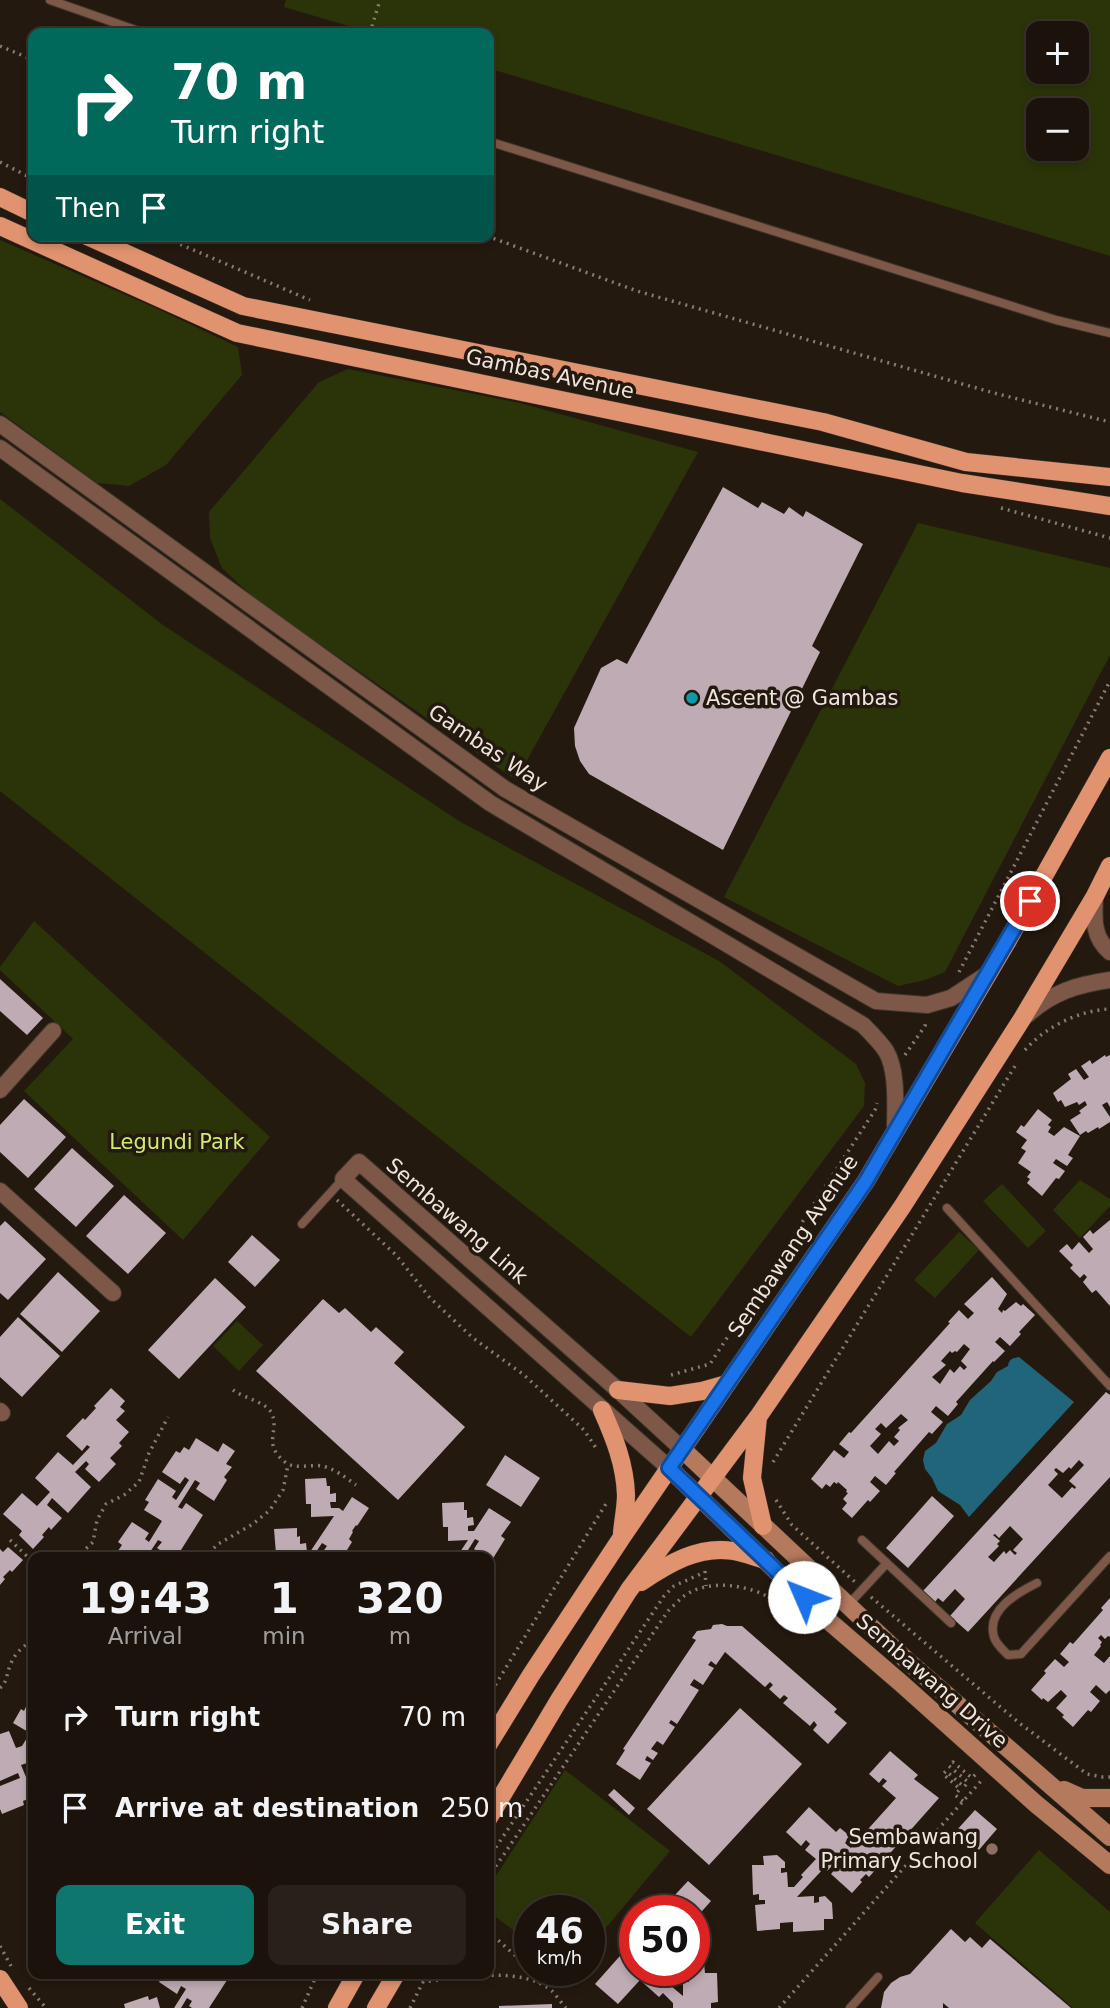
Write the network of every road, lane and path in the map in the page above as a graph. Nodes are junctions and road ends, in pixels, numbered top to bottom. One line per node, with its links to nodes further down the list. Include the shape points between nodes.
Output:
1 (50, 0): 3 (lane)
2 (380, 0): 4 (path)
3 (130, 28)
4 (372, 28)
5 (0, 46): 6 (path)
6 (28, 58)
7 (494, 143): 17 (lane, via 1056,320)
8 (0, 162): 9 (path)
9 (28, 176)
10 (0, 197): 11 (main road)
11 (28, 211)
12 (0, 226): 13 (main road, Gambas Avenue)
13 (28, 239)
14 (494, 239): 18 (path, via 637,291)
15 (35, 242): 22 (main road, Gambas Avenue, via 236,333 962,483)
16 (99, 242): 21 (main road, Gambas Avenue, via 243,306 823,422 966,462)
17 (1110, 333)
18 (1110, 422)
19 (0, 424): 31 (street, Gambas Way, via 505,789 876,1001)
20 (0, 448): 35 (street, Gambas Way, via 490,803 863,1025)
21 (1110, 477)
22 (1110, 506)
23 (1110, 681): 29 (path)
24 (1110, 758): 28 (main road, Sembawang Avenue)
25 (1110, 866): 26 (main road)
26 (1095, 896): 27 (street, via 1096,932); 33 (main road)
27 (1110, 952)
28 (989, 973): 31 (street, Gambas Way, via 951,998); 38 (main road, Sembawang Avenue)
29 (953, 977)
30 (1110, 980): 33 (street, via 1059,992)
31 (927, 1005): 35 (path, via 925,1026 905,1055)
32 (1110, 1009): 57 (path, via 1075,1016 1026,1048)
33 (1022, 1019): 52 (main road)
34 (53, 1031): 36 (street)
35 (890, 1060): 38 (street, Gambas Way)
36 (0, 1090)
37 (878, 1101): 45 (path, via 710,1364)
38 (895, 1131): 46 (main road, Sembawang Avenue, via 866,1181)
39 (343, 1179): 41 (lane); 49 (street, Sembawang Link, via 359,1162); 50 (street, Sembawang Link)
40 (0, 1191): 44 (street)
41 (330, 1194): 43 (lane); 54 (path, via 396,1255 430,1298 473,1338 524,1375 584,1430)
42 (947, 1208): 47 (lane)
43 (302, 1224)
44 (113, 1293)
45 (671, 1375)
46 (727, 1384): 49 (main road, via 670,1396); 53 (main road, Sembawang Avenue)
47 (1110, 1386)
48 (233, 1390): 55 (path, via 271,1412 271,1442)
49 (618, 1390): 53 (street, Sembawang Link)
50 (603, 1410): 56 (street, Sembawang Link); 64 (main road, via 618,1446 626,1494)
51 (168, 1417): 67 (path, via 139,1482 106,1504 93,1542)
52 (758, 1417): 58 (main road); 63 (main road, via 752,1478)
53 (682, 1449): 56 (main road, Sembawang Avenue); 58 (main road, Sembawang Drive)
54 (600, 1454)
55 (288, 1465): 59 (path, via 325,1466); 68 (path, via 283,1490 270,1510)
56 (669, 1468): 61 (main road, Sembawang Drive); 64 (main road, Sembawang Avenue)
57 (771, 1468)
58 (713, 1479): 61 (main road); 63 (main road, Sembawang Drive)
59 (356, 1485)
60 (773, 1491): 75 (path, via 792,1525)
61 (699, 1497): 71 (main road, Sembawang Drive); 76 (main road)
62 (608, 1501): 84 (path)
63 (764, 1527): 77 (main road, Sembawang Drive)
64 (622, 1537): 85 (main road, Sembawang Avenue)
65 (862, 1540): 72 (lane)
66 (10, 1541): 70 (path)
67 (82, 1552)
68 (210, 1552)
69 (1110, 1556): 74 (lane, via 1021,1654 1008,1655 994,1639 992,1625 1000,1607)
70 (28, 1557)
71 (766, 1560): 76 (main road, via 732,1550 702,1552 673,1561); 95 (main road, Sembawang Drive, via 823,1616)
72 (887, 1563): 75 (lane); 80 (lane)
73 (705, 1572): 78 (path, via 674,1586)
74 (1037, 1583)
75 (863, 1589): 77 (lane); 86 (path, via 1018,1722 1087,1774)
76 (629, 1590): 90 (main road)
77 (849, 1604): 87 (main road, Sembawang Drive)
78 (657, 1606): 79 (path); 92 (path)
79 (668, 1611): 81 (path, via 685,1595 706,1586 732,1586 773,1600); 93 (path)
80 (951, 1623)
81 (806, 1626)
82 (28, 1643): 83 (path, via 20,1648)
83 (0, 1688)
84 (494, 1688)
85 (494, 1735)
86 (1110, 1777)
87 (1045, 1781): 88 (main road, via 1082,1798); 91 (main road, Sembawang Drive)
88 (1110, 1798)
89 (963, 1801): 89 (path, via 984,1777 978,1772 972,1778 953,1762 949,1766 968,1782 964,1787 946,1770 943,1774 960,1789 955,1795); 117 (path)
90 (494, 1809)
91 (1109, 1835): 95 (street)
92 (499, 1843): 93 (path); 94 (path)
93 (508, 1849): 97 (path)
94 (494, 1850)
95 (1093, 1850): 96 (main road, Sembawang Drive)
96 (1110, 1865)
97 (494, 1869)
98 (494, 1936): 99 (path)
99 (514, 1955)
100 (494, 1976): 101 (path)
101 (514, 1977)
102 (878, 1977): 118 (lane)
103 (0, 1979): 111 (main road)
104 (315, 1979): 112 (path)
105 (353, 1979): 113 (main road)
106 (394, 1979): 114 (main road)
107 (424, 1979): 109 (path)
108 (452, 1979): 109 (path)
109 (422, 1982): 115 (path)
110 (544, 1986): 116 (path)
111 (19, 2008)
112 (302, 2008)
113 (337, 2008)
114 (376, 2008)
115 (410, 2008)
116 (566, 2008)
117 (779, 2008)
118 (850, 2008)

